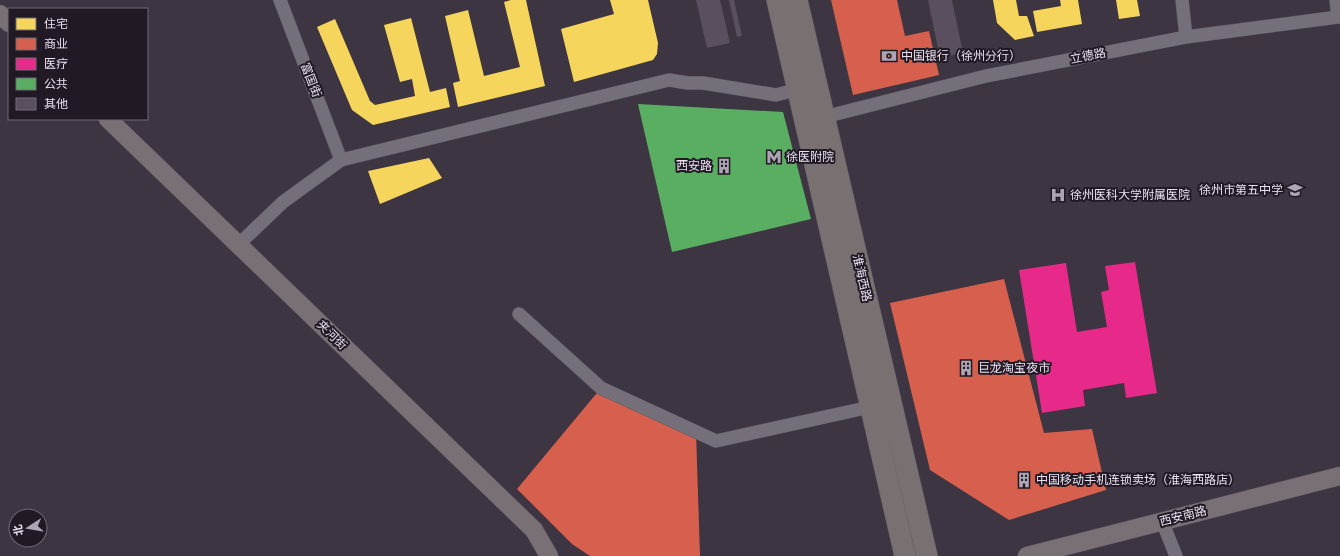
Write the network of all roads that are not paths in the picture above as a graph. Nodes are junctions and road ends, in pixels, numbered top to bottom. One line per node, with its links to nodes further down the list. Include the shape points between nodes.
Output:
1 (280, 0): 12 (street, 富国街)
2 (777, 0): 9 (main road, 淮海西路)
3 (797, 0): 10 (main road, 淮海西路)
4 (1182, 0): 8 (street)
5 (1336, 0): 8 (street, 立德路, via 1338,18)
6 (0, 14): 7 (street)
7 (8, 22)
8 (1186, 37): 10 (street, 立德路, via 986,76)
9 (798, 89): 12 (street, via 776,95 669,80); 15 (main road, 淮海西路)
10 (824, 117): 23 (main road, 淮海西路)
11 (109, 120): 13 (street, 夹河街)
12 (341, 160): 13 (street, via 283,202)
13 (238, 244): 18 (street, 夹河街)
14 (519, 314): 15 (street, via 601,388 716,441)
15 (870, 407): 22 (main road, 淮海西路)
16 (1340, 476): 24 (street, 西安南路)
17 (1340, 488): 19 (street, 西安南路)
18 (534, 530): 20 (street, 夹河街); 21 (street)
19 (1166, 532): 25 (street, 西安南路); 26 (street)
20 (549, 556)
21 (557, 556)
22 (905, 556)
23 (928, 556)
24 (1027, 556)
25 (1078, 556)
26 (1176, 556)

